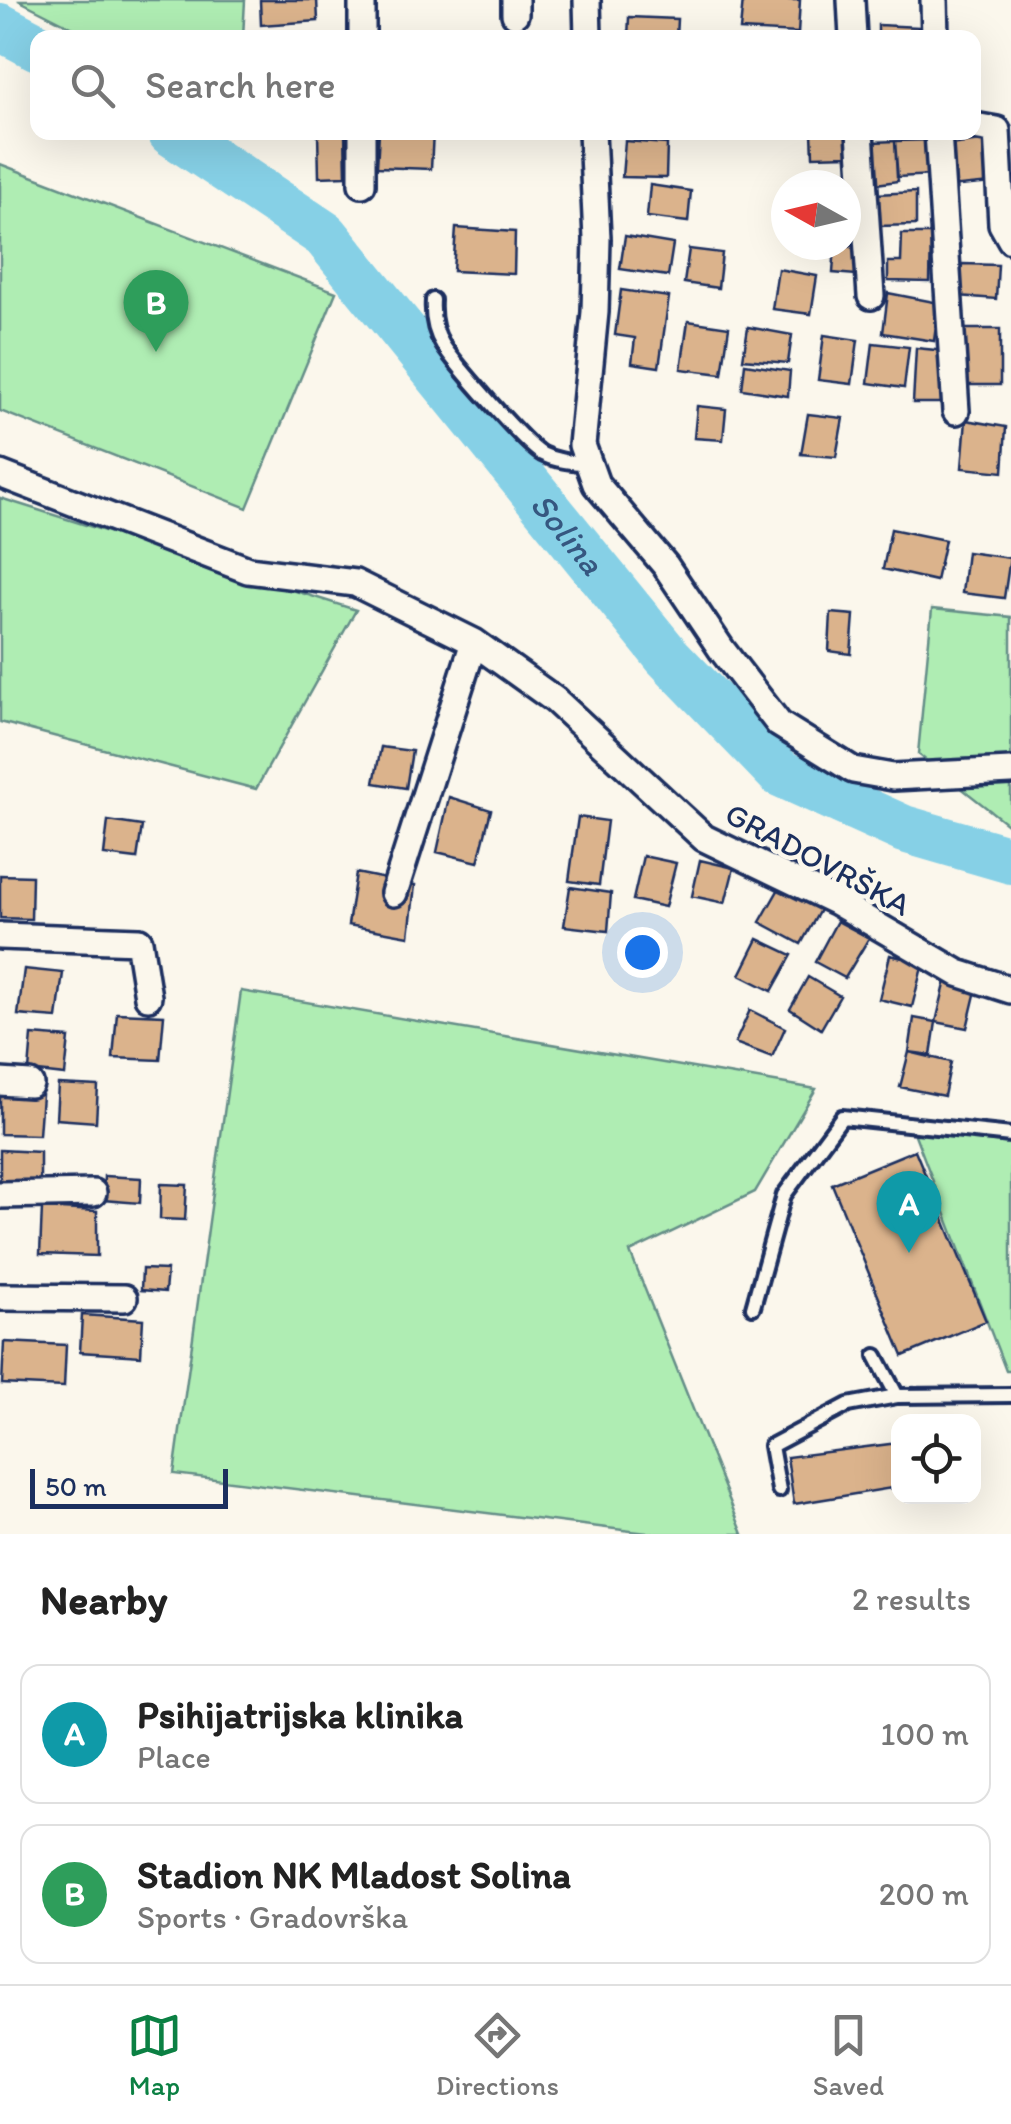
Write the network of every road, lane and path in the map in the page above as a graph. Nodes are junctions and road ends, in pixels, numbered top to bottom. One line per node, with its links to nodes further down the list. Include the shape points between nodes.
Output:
1 (362, 0): 5 (street)
2 (586, 0): 6 (street)
3 (851, 0): 7 (street)
4 (934, 0): 8 (street)
5 (362, 30)
6 (588, 30)
7 (853, 30)
8 (935, 30)
9 (981, 127): 15 (street, via 997,130 1002,224)
10 (362, 140): 14 (street)
11 (592, 140): 19 (street, via 595,312 582,445)
12 (861, 140): 16 (street)
13 (939, 140): 18 (street)
14 (362, 184)
15 (1011, 240)
16 (871, 296)
17 (433, 300): 19 (lane, via 442,344 519,432 540,453)
18 (956, 411)
19 (588, 464): 22 (street, via 596,484 666,565 779,724 853,770 893,777)
20 (0, 474): 21 (street, GRADOVRŠKA, via 248,570 355,583)
21 (474, 642): 23 (street); 25 (street, GRADOVRŠKA, via 555,700 704,838 834,901 958,974)
22 (1011, 771)
23 (394, 893)
24 (0, 936): 26 (street, via 138,942)
25 (1011, 990)
26 (148, 997)
27 (0, 1082): 28 (street)
28 (30, 1084)
29 (1011, 1135): 34 (lane, via 842,1117 784,1195)
30 (93, 1193): 31 (street)
31 (0, 1195)
32 (0, 1297): 33 (street)
33 (124, 1298)
34 (753, 1307)
35 (876, 1356): 37 (lane)
36 (1011, 1395): 37 (lane)
37 (897, 1396): 38 (lane, via 848,1405 771,1446)
38 (779, 1490)

